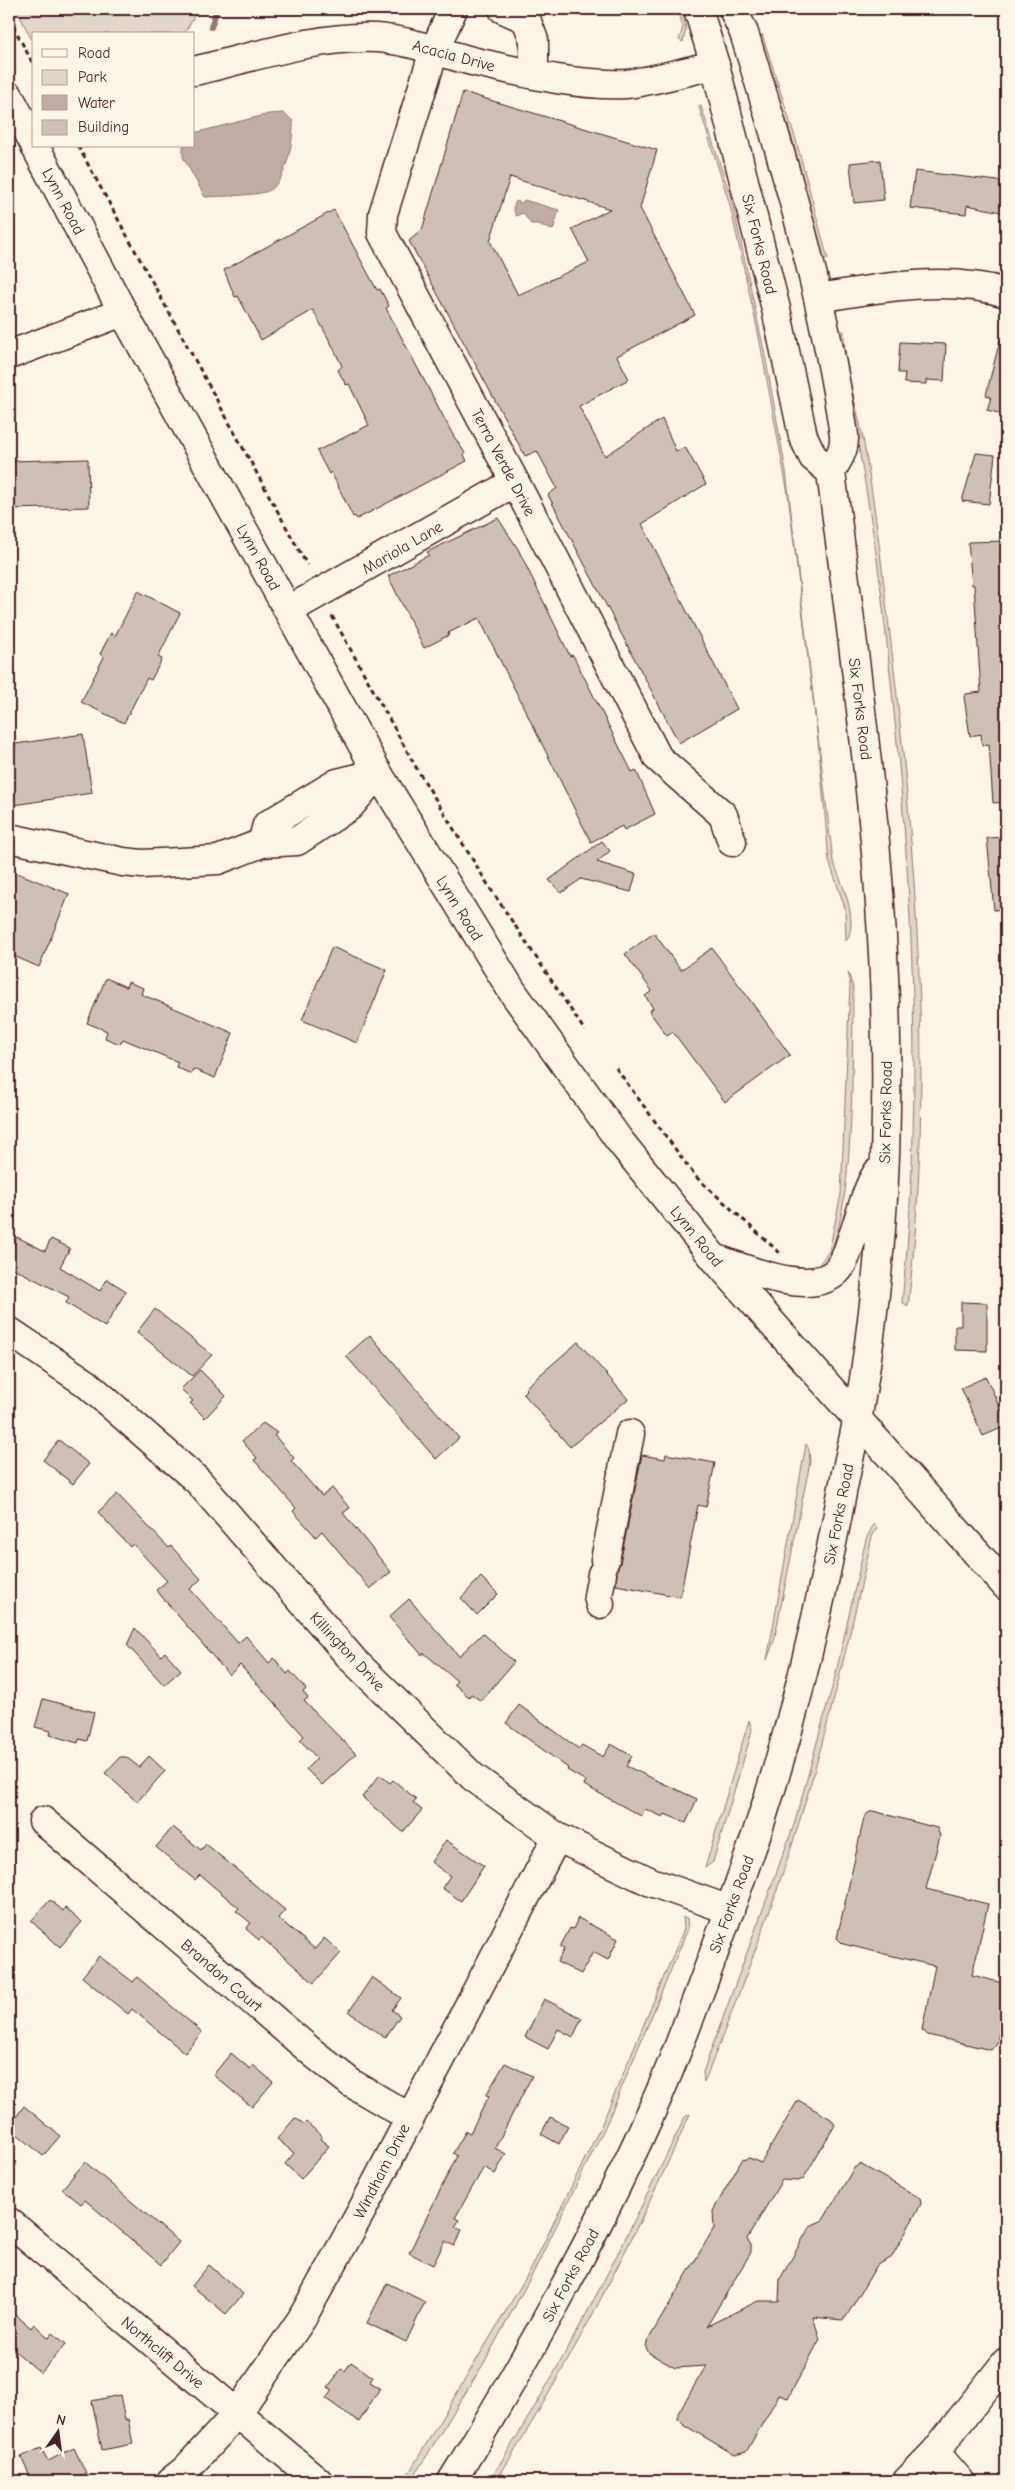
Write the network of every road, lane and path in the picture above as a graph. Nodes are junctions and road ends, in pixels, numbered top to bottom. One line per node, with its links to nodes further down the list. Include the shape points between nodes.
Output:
1 (453, 9): 6 (street, Terra Verde Drive)
2 (503, 9): 10 (street, via 526,19 534,40)
3 (698, 9): 8 (street, Six Forks Road)
4 (733, 9): 16 (street, via 744,33 776,138)
5 (9, 18): 7 (path)
6 (434, 51): 9 (street, Acacia Drive, via 376,38 331,40); 10 (street, Acacia Drive); 20 (street, Terra Verde Drive, via 383,214 382,233)
7 (32, 62)
8 (715, 65): 10 (street, Acacia Drive, via 626,84); 19 (street, Six Forks Road, via 776,309 803,436 813,457)
9 (195, 71)
10 (534, 75)
11 (9, 96): 12 (street, Lynn Road)
12 (27, 132)
13 (36, 148): 17 (street, Lynn Road)
14 (79, 148): 21 (path)
15 (1006, 293): 16 (street, via 944,283)
16 (819, 298): 19 (street, via 844,435 841,456)
17 (123, 312): 18 (street); 22 (street, Lynn Road)
18 (9, 355)
19 (831, 472): 29 (street, Six Forks Road, via 879,875 886,1019)
20 (515, 482): 22 (street, Mariola Lane); 26 (street, Terra Verde Drive, via 658,758 723,815)
21 (307, 565)
22 (288, 610): 24 (street, Lynn Road)
23 (332, 616): 27 (path, via 417,770)
24 (378, 774): 25 (street, via 350,806 297,841 262,843 218,860 142,864); 30 (street, Lynn Road, via 512,991 619,1140)
25 (9, 838)
26 (732, 842)
27 (585, 1031)
28 (616, 1068): 31 (path, via 695,1176)
29 (885, 1161): 30 (street, via 869,1191 839,1270 830,1278 806,1282 779,1279); 33 (street, Six Forks Road, via 867,1355)
30 (714, 1258): 33 (street, Lynn Road)
31 (788, 1260)
32 (9, 1331): 38 (street, Killington Drive, via 86,1383 198,1481 353,1660 473,1777)
33 (857, 1421): 35 (street, Lynn Road); 39 (street, Six Forks Road, via 796,1702 766,1805)
34 (630, 1434): 36 (street, via 603,1567 598,1596)
35 (1006, 1586)
36 (600, 1604)
37 (43, 1821): 40 (street, Brandon Court, via 313,2053 351,2083)
38 (557, 1837): 39 (street, Killington Drive, via 651,1882); 40 (street, Windham Drive)
39 (730, 1910): 47 (street, Six Forks Road, via 662,2088 625,2168 555,2307)
40 (409, 2117): 43 (street, Windham Drive, via 301,2320)
41 (9, 2222): 43 (street, Northclift Drive)
42 (1006, 2362): 44 (street)
43 (236, 2414): 45 (street, Windham Drive, via 191,2464); 46 (street, Northclift Drive)
44 (935, 2452): 48 (street); 49 (street)
45 (171, 2481)
46 (318, 2481)
47 (452, 2481)
48 (907, 2481)
49 (960, 2481)

